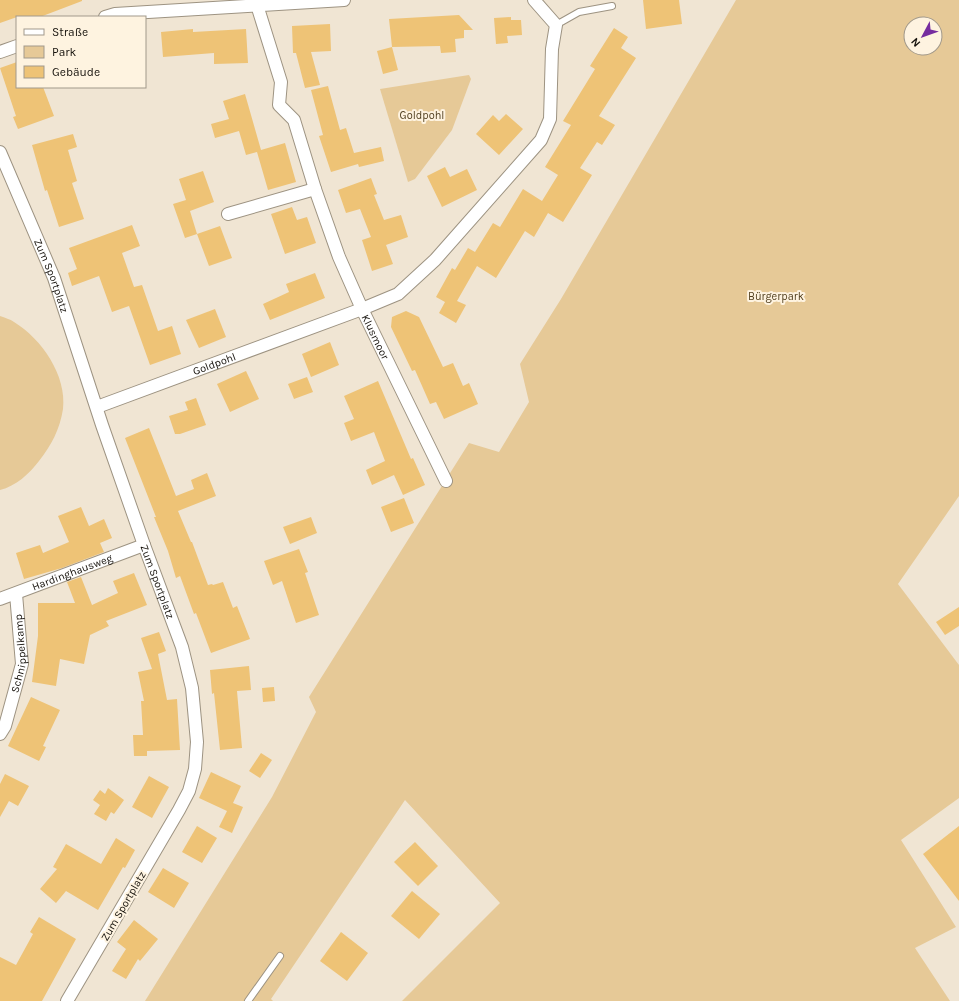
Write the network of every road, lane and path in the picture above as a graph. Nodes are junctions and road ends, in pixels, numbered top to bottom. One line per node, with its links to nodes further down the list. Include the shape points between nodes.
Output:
1 (344, 0): 3 (street)
2 (534, 0): 6 (street)
3 (257, 5): 5 (street); 10 (street, Klusmoor, via 281,82 279,105 294,120)
4 (612, 6): 6 (lane, via 579,12)
5 (108, 16)
6 (556, 25): 12 (street, Goldpohl, via 552,49 550,119 541,140 435,260 398,294)
7 (16, 46): 8 (street)
8 (0, 52)
9 (0, 152): 13 (street, Zum Sportplatz, via 54,278)
10 (315, 189): 11 (street); 12 (street, Klusmoor, via 339,257)
11 (228, 214)
12 (362, 309): 13 (street, Goldpohl); 14 (street, Klusmoor)
13 (97, 407): 15 (street, Zum Sportplatz)
14 (446, 481)
15 (144, 545): 16 (street, Hardinghausweg); 20 (street, Zum Sportplatz, via 182,647 192,688 197,742 195,769 189,791 179,810)
16 (16, 594): 17 (street, Hardinghausweg); 18 (street, Schnippelkamp, via 22,664 5,726)
17 (0, 599)
18 (0, 734)
19 (280, 956): 21 (lane)
20 (67, 1001)
21 (248, 1001)

